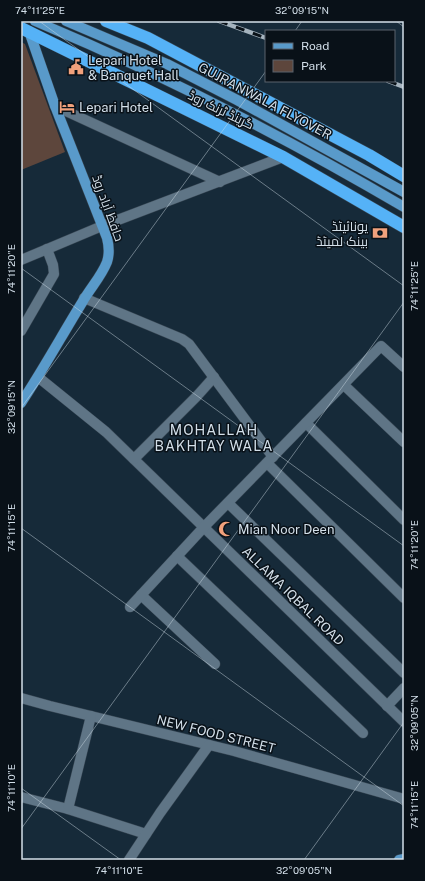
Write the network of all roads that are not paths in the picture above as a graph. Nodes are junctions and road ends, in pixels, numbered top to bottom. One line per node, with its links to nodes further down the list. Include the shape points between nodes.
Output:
1 (66, 21): 8 (main road, GUJRANWALA FLYOVER, via 167,64)
2 (106, 21): 6 (highway, via 148,38)
3 (28, 27): 4 (main road, حافظ آباد روڈ); 5 (highway, گرینڈ ٹرنک روڈ); 9 (main road, GUJRANWALA FLYOVER, via 102,50 244,118 331,164)
4 (55, 106): 7 (street); 10 (main road, حافظ آباد روڈ)
5 (283, 157): 7 (street); 11 (highway, گرینڈ ٹرنک روڈ)
6 (404, 176)
7 (220, 182): 10 (street)
8 (404, 192)
9 (404, 207)
10 (102, 226): 12 (street); 14 (main road, حافظ آباد روڈ, via 110,248 102,274)
11 (404, 227)
12 (47, 249): 13 (street); 15 (street, via 54,274)
13 (21, 260)
14 (84, 298): 17 (main road, حافظ آباد روڈ); 18 (street, via 182,339 189,344)
15 (21, 331)
16 (404, 367): 19 (street, via 381,346)
17 (38, 377): 20 (main road, حافظ آباد روڈ); 23 (street, ALLAMA IQBAL ROAD, via 96,423)
18 (214, 378): 23 (street); 24 (street)
19 (344, 385): 21 (street); 22 (street)
20 (21, 403)
21 (306, 423): 24 (street); 26 (street)
22 (404, 442)
23 (134, 459): 27 (street, ALLAMA IQBAL ROAD)
24 (270, 460): 25 (street); 30 (street)
25 (228, 503): 27 (street); 33 (street)
26 (404, 520)
27 (204, 527): 28 (street); 36 (street, ALLAMA IQBAL ROAD)
28 (177, 556): 29 (street); 39 (street)
29 (141, 595): 31 (street); 32 (street)
30 (404, 598)
31 (130, 607)
32 (215, 664)
33 (404, 673)
34 (404, 688): 36 (street)
35 (21, 698): 37 (street, NEW FOOD STREET)
36 (387, 706): 38 (street, ALLAMA IQBAL ROAD)
37 (91, 716): 40 (street, NEW FOOD STREET); 43 (street)
38 (404, 722)
39 (363, 733)
40 (209, 745): 42 (street, NEW FOOD STREET); 44 (street)
41 (21, 797): 43 (street)
42 (404, 799)
43 (68, 809): 44 (street)
44 (146, 834): 46 (street)
45 (404, 859): 47 (main road)
46 (129, 860)
47 (399, 860)

